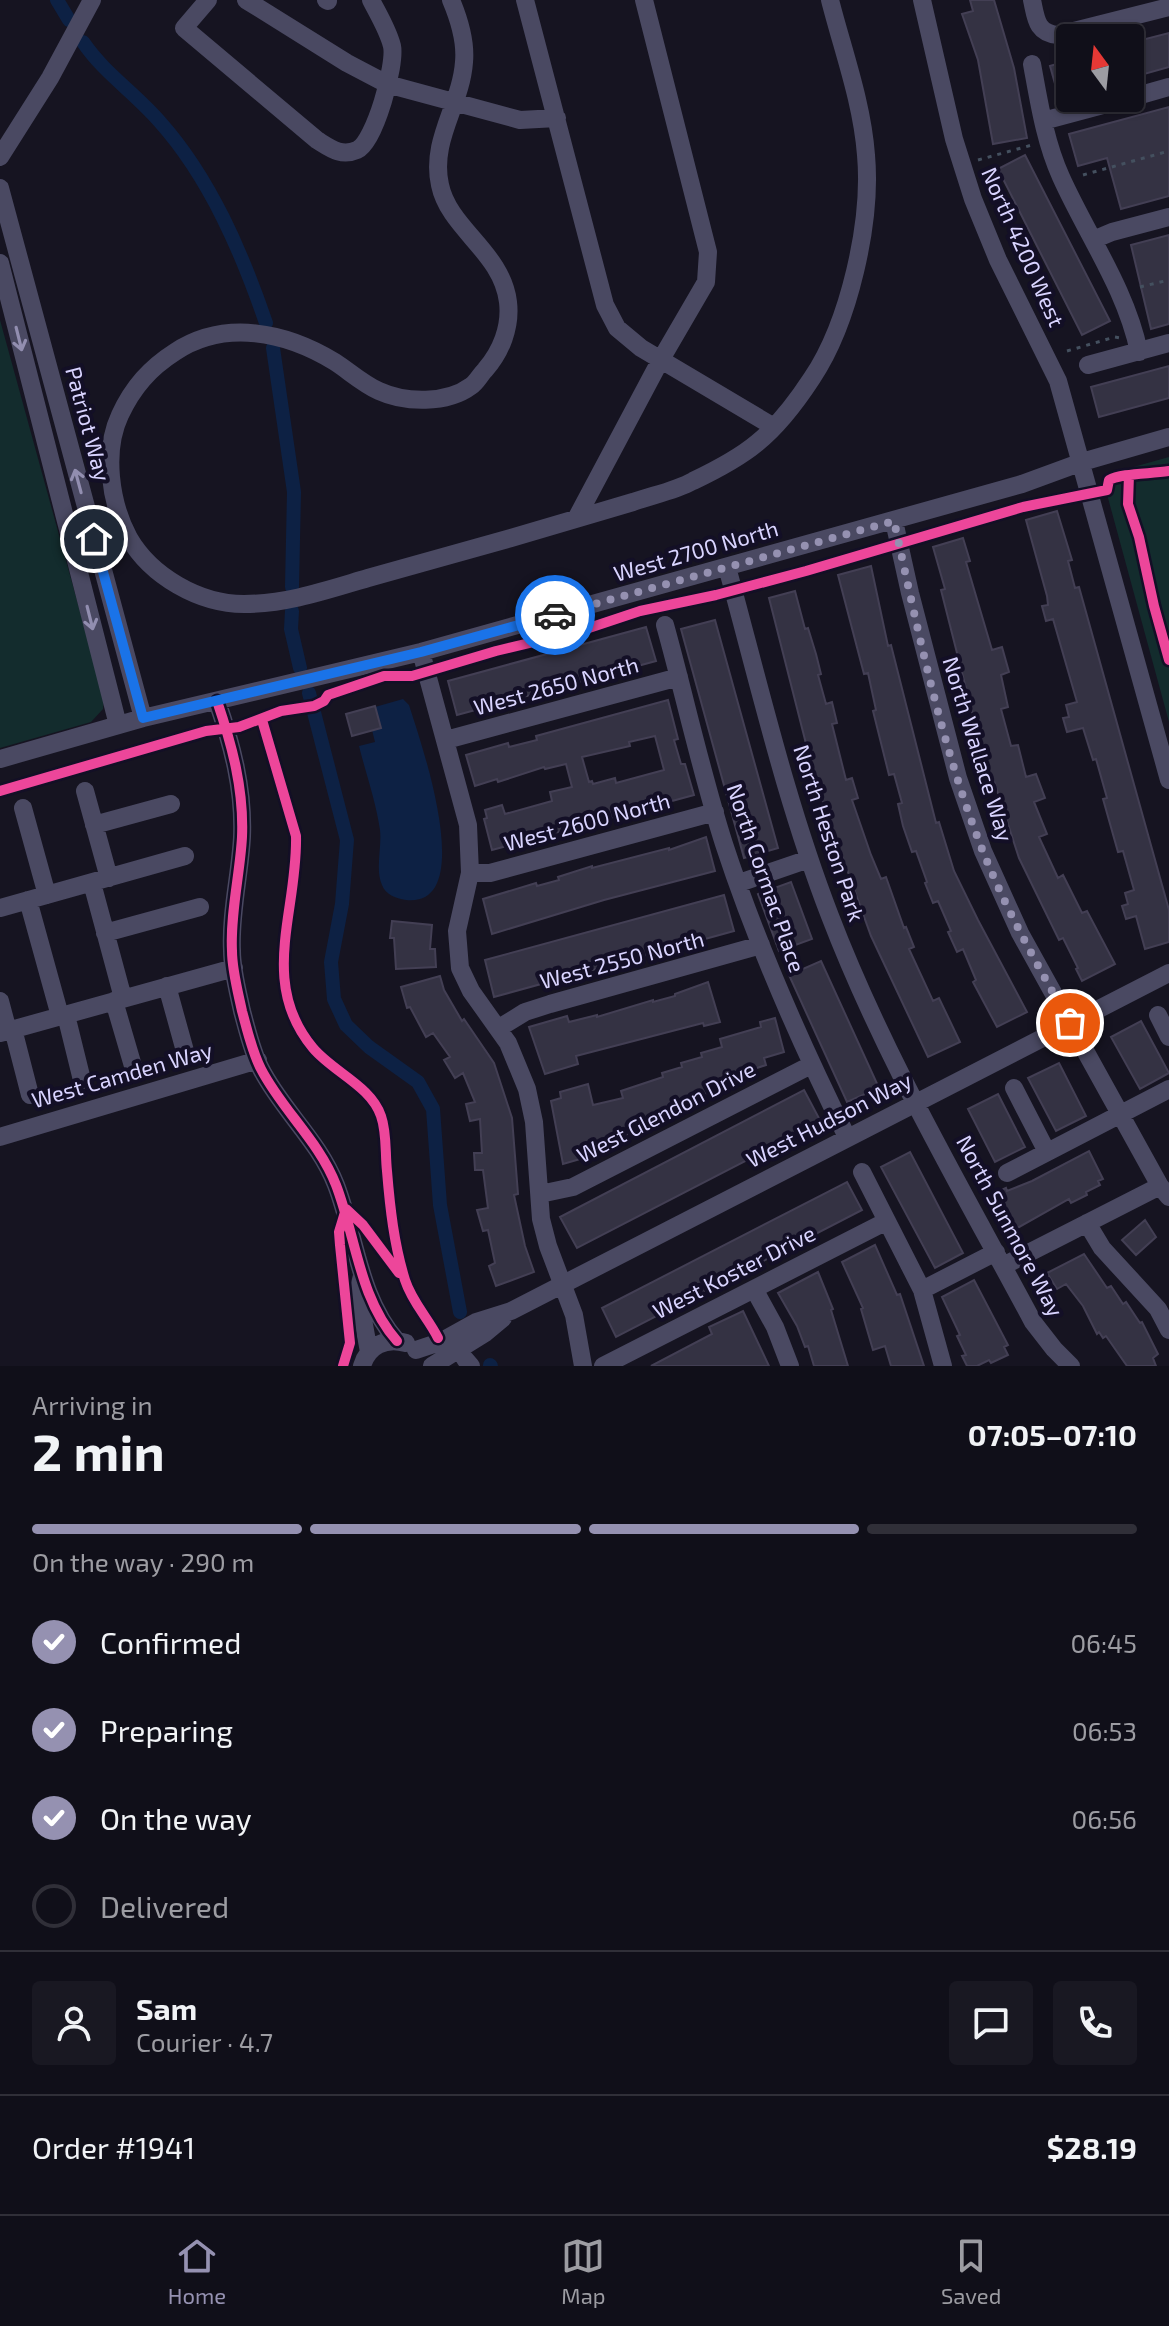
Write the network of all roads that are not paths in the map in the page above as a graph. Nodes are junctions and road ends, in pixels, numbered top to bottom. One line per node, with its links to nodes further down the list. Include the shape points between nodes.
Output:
1 (92, 0): 20 (street)
2 (208, 0): 13 (street, via 184,28 337,152 363,146)
3 (246, 0): 13 (street)
4 (371, 0): 13 (street, via 393,48)
5 (451, 0): 16 (street, via 464,40 465,63)
6 (525, 0): 18 (street)
7 (644, 0): 27 (street, via 708,252 706,282)
8 (830, 0): 29 (street, via 867,156 861,244 841,324 814,376)
9 (922, 0): 31 (street, North 4200 West, via 973,199 1058,381)
10 (1032, 0): 11 (street, via 1040,28 1052,35)
11 (1169, 7)
12 (1032, 64): 19 (street)
13 (387, 84): 16 (street)
14 (1169, 87): 15 (street)
15 (1144, 94)
16 (453, 103): 18 (street, via 520,120); 32 (street, via 440,139 441,192 501,275 508,329 495,359 470,387 410,401 378,391 298,343 253,332 195,341 150,370 113,430 111,472 120,516 158,573 209,598 240,604 296,599)
17 (1077, 112): 19 (street)
18 (557, 118): 27 (street, via 605,305 617,328)
19 (1043, 121): 23 (street, via 1061,177)
20 (0, 157)
21 (0, 188): 39 (street, Patriot Way, one-way to 21)
22 (1169, 217): 23 (street)
23 (1093, 240): 26 (street, via 1127,309)
24 (0, 263): 40 (street, Patriot Way, one-way to 40)
25 (1169, 343): 26 (street)
26 (1133, 346): 28 (street)
27 (660, 361): 29 (street); 32 (street)
28 (1088, 365)
29 (774, 427): 32 (street, via 755,445 689,484)
30 (1169, 437): 31 (street, West 2700 North)
31 (1082, 462): 33 (street, West 2700 North); 43 (street, North 4200 West)
32 (576, 519)
33 (894, 521): 34 (street, West 2700 North); 67 (street, North Wallace Way, via 968,812 999,890)
34 (727, 567): 36 (street, West 2700 North); 50 (street, North Heston Park)
35 (665, 625): 37 (street, North Cormac Place)
36 (421, 652): 38 (street, West 2700 North); 41 (street)
37 (679, 677): 41 (street, West 2650 North); 47 (street, North Cormac Place)
38 (217, 701): 39 (street, West 2700 North); 60 (street, via 239,784 242,834)
39 (143, 718): 40 (street, West 2700 North)
40 (118, 725): 42 (street, West 2700 North)
41 (446, 740): 51 (street, via 468,825)
42 (0, 759)
43 (1169, 780)
44 (85, 791): 48 (street)
45 (171, 804): 48 (street)
46 (23, 808): 54 (street)
47 (715, 812): 51 (street, West 2600 North, via 490,873); 53 (street, North Cormac Place)
48 (94, 825): 52 (street)
49 (185, 856): 52 (street)
50 (809, 859): 53 (street); 79 (street, North Heston Park, via 879,1031)
51 (470, 873): 68 (street, via 457,955 471,991)
52 (100, 880): 54 (street); 58 (street)
53 (739, 883): 59 (street, North Cormac Place)
54 (47, 895): 55 (street)
55 (28, 900): 57 (street); 66 (street)
56 (200, 907): 58 (street)
57 (0, 908)
58 (105, 933): 63 (street)
59 (761, 945): 68 (street, West 2550 North, via 550,1004); 73 (street, North Cormac Place)
60 (234, 968): 62 (street); 72 (street)
61 (1169, 973): 67 (street, West Hudson Way)
62 (167, 986): 63 (street); 71 (street)
63 (118, 1000): 66 (street); 74 (street)
64 (0, 1001): 69 (street)
65 (1158, 1015): 70 (street)
66 (63, 1016): 69 (street); 75 (street)
67 (1070, 1023): 79 (street, West Hudson Way); 80 (street, North Wallace Way)
68 (499, 1028): 87 (street, via 521,1070 531,1105)
69 (7, 1031): 78 (street)
70 (1169, 1037)
71 (185, 1051)
72 (258, 1060): 81 (street, West Camden Way); 91 (street, via 328,1164 346,1209)
73 (811, 1065): 82 (street, North Cormac Place); 87 (street, West Glendon Drive, via 573,1187)
74 (133, 1066)
75 (82, 1080)
76 (1014, 1088): 83 (street)
77 (1169, 1089): 80 (street)
78 (30, 1095)
79 (916, 1102): 82 (street, West Hudson Way); 90 (street, North Sunmore Way)
80 (1121, 1114): 83 (street); 86 (street, North Wallace Way)
81 (0, 1137)
82 (847, 1137): 92 (street, West Hudson Way)
83 (1047, 1152): 85 (street)
84 (862, 1172): 88 (street)
85 (1007, 1173)
86 (1164, 1192): 89 (street)
87 (540, 1194): 92 (street, via 544,1233)
88 (887, 1221): 93 (street, West Koster Drive); 94 (street)
89 (1087, 1223): 90 (street); 96 (street, via 1114,1263 1158,1309)
90 (999, 1259): 94 (street); 105 (street, North Sunmore Way, via 1041,1335)
91 (362, 1276): 97 (street, via 379,1318); 99 (street, via 358,1292)
92 (564, 1284): 95 (street, West Hudson Way); 101 (street)
93 (754, 1289): 102 (street, West Koster Drive); 103 (street)
94 (922, 1290): 104 (street)
95 (511, 1311): 98 (street, West Hudson Way, via 476,1322); 100 (street, West Hudson Way)
96 (1169, 1330)
97 (397, 1341): 98 (street, via 408,1344); 99 (street, via 387,1341)
98 (420, 1358)
99 (366, 1359)
100 (432, 1366)
101 (583, 1366)
102 (603, 1366)
103 (790, 1366)
104 (943, 1366)
105 (1071, 1366)

